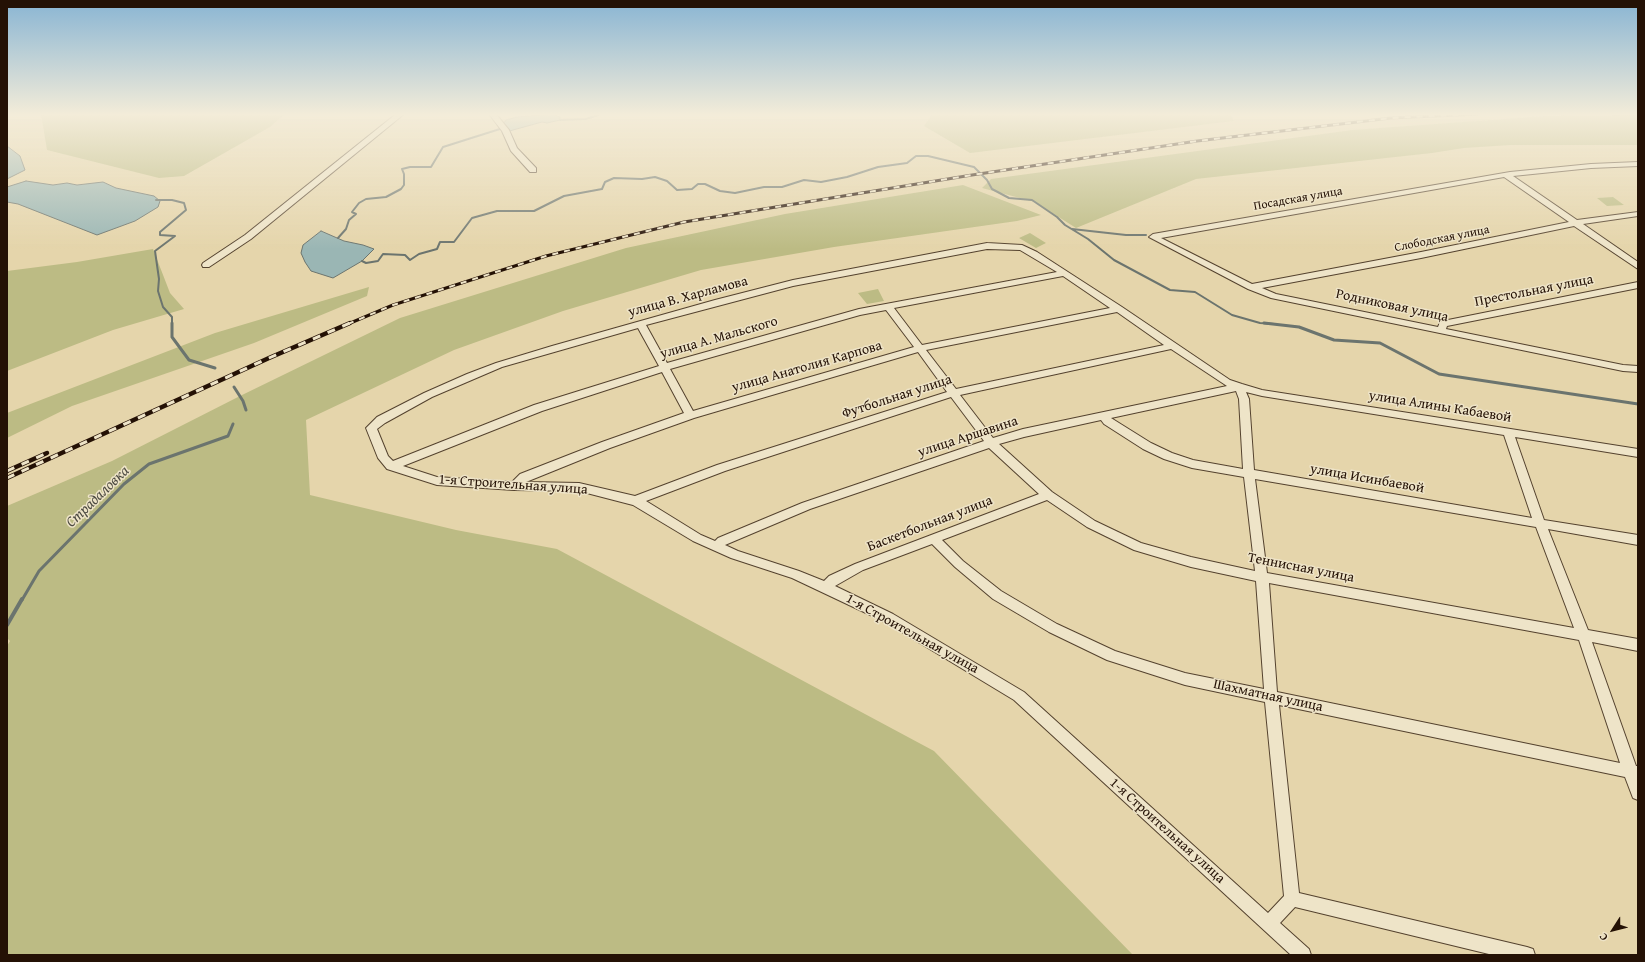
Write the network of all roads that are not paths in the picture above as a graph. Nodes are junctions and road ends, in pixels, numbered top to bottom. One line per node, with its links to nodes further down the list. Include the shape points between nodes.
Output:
1 (345, 159): 9 (street, via 248,237)
2 (523, 159): 4 (street)
3 (1638, 164): 5 (street, Посадская улица)
4 (533, 170)
5 (1506, 175): 7 (street); 8 (street, Посадская улица)
6 (1638, 214): 7 (street, Слободская улица)
7 (1576, 224): 10 (street); 13 (street, Слободская улица)
8 (1153, 237): 13 (street, Родниковая улица)
9 (206, 265)
10 (1638, 266)
11 (1065, 273): 14 (street, улица А. Мальского); 15 (street, улица В. Харламова); 16 (street, улица В. Харламова, via 1022,248 987,246 793,284)
12 (1638, 285): 17 (street, Престольная улица, via 1442,324)
13 (1251, 287): 17 (street, Родниковая улица, via 1274,296)
14 (888, 306): 19 (street, Теннисная улица); 20 (street, улица А. Мальского, via 859,312)
15 (1119, 309): 18 (street, улица В. Харламова); 19 (street, улица Анатолия Карпова)
16 (641, 324): 20 (street); 29 (street, улица В. Харламова, via 499,365 428,395 381,420 371,428 383,458)
17 (1441, 331): 21 (street, Родниковая улица)
18 (1173, 346): 22 (street, улица В. Харламова, via 1226,382); 23 (street, Футбольная улица)
19 (921, 348): 23 (street, Теннисная улица); 24 (street, улица Анатолия Карпова)
20 (666, 368): 24 (street); 29 (street, улица А. Мальского, via 538,408)
21 (1638, 369)
22 (1239, 387): 25 (street, улица Аршавина); 26 (street, улица Алины Кабаевой); 30 (street, via 1244,399)
23 (954, 393): 27 (street, Теннисная улица); 33 (street, Футбольная улица, via 721,468)
24 (690, 415): 31 (street, улица Анатолия Карпова, via 524,477)
25 (1104, 416): 27 (street, улица Аршавина); 30 (street, улица Исинбаевой, via 1108,422 1122,431 1168,456 1192,464)
26 (1508, 432): 28 (street, улица Алины Кабаевой); 34 (street)
27 (991, 442): 32 (street, Теннисная улица); 37 (street, улица Аршавина, via 806,506 722,541)
28 (1638, 453)
29 (391, 466): 31 (street, 1-я Строительная улица, via 437,481)
30 (1249, 474): 34 (street, улица Исинбаевой); 38 (street)
31 (514, 486): 33 (street, 1-я Строительная улица, via 579,487)
32 (1048, 495): 35 (street, Баскетбольная улица); 38 (street, Теннисная улица, via 1091,524 1138,547 1191,562)
33 (636, 501): 37 (street, 1-я Строительная улица, via 697,538)
34 (1540, 523): 36 (street, улица Исинбаевой); 40 (street)
35 (933, 538): 39 (street, Баскетбольная улица, via 860,567 833,580); 42 (street, Шахматная улица, via 959,564 997,595 1052,628 1112,656 1185,679)
36 (1638, 540)
37 (717, 547): 39 (street, 1-я Строительная улица)
38 (1262, 577): 40 (street, Теннисная улица); 42 (street)
39 (826, 587): 46 (street, 1-я Строительная улица, via 889,618 1019,696)
40 (1582, 634): 41 (street, Теннисная улица); 43 (street)
41 (1638, 645)
42 (1272, 696): 43 (street, Шахматная улица); 45 (street)
43 (1634, 772): 44 (street)
44 (1638, 793)
45 (1292, 899): 46 (street); 48 (street)
46 (1269, 924): 47 (street, 1-я Строительная улица)
47 (1303, 955)
48 (1527, 955)

